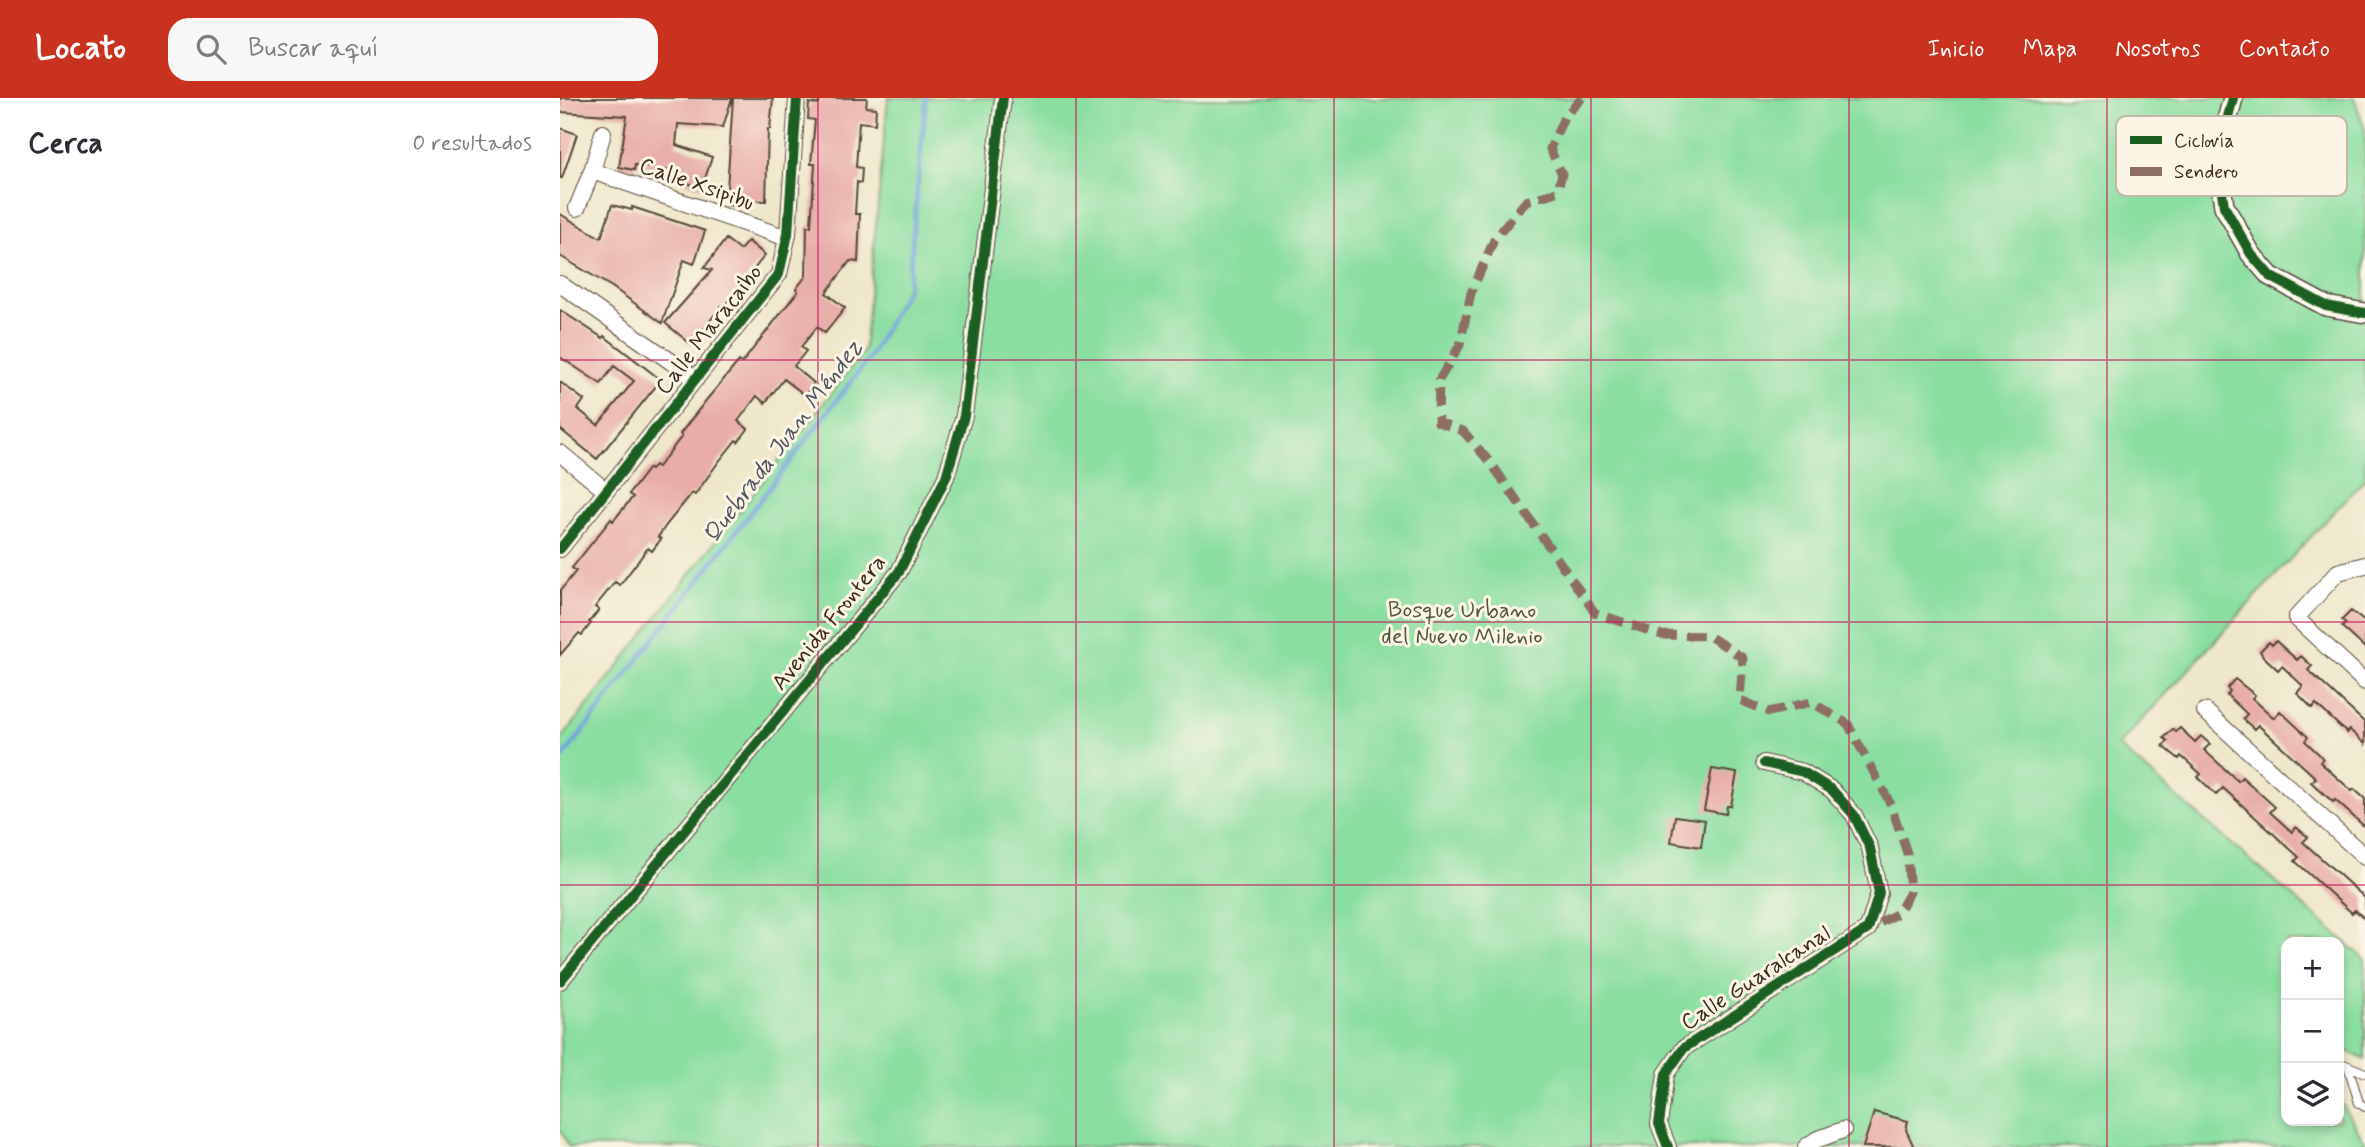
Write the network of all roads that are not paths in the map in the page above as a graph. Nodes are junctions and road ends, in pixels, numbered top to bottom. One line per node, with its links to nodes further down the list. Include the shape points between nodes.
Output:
1 (797, 98): 9 (street, Calle Maracaibo)
2 (1003, 98): 21 (street, Avenida Frontera, via 964,416 946,477 899,572)
3 (2233, 98): 4 (street)
4 (2228, 116)
5 (603, 133): 6 (street)
6 (592, 171): 8 (street); 9 (street, Calle Xsipibu)
7 (2223, 196): 11 (street, via 2250,254 2270,276 2326,306)
8 (577, 208)
9 (787, 238): 12 (street, Calle Maracaibo, via 779,274)
10 (560, 284): 12 (street)
11 (2365, 313)
12 (696, 379): 14 (street, Calle Maracaibo)
13 (560, 453): 14 (street)
14 (606, 491): 15 (street, Calle Maracaibo)
15 (560, 549)
16 (2365, 565): 17 (street, via 2338,572 2296,618)
17 (2365, 682)
18 (2205, 711): 20 (street)
19 (1764, 763): 27 (street, Calle Guaralcanal, via 1803,772 1832,790 1854,815 1870,848 1879,893 1868,929 1684,1048 1666,1074 1659,1124)
20 (2365, 858)
21 (560, 981)
22 (2341, 1063): 23 (lane)
23 (2348, 1066): 24 (lane); 25 (lane, via 2359,1103)
24 (2365, 1073)
25 (2365, 1107)
26 (1843, 1129): 28 (street)
27 (1668, 1147)
28 (1806, 1147)

